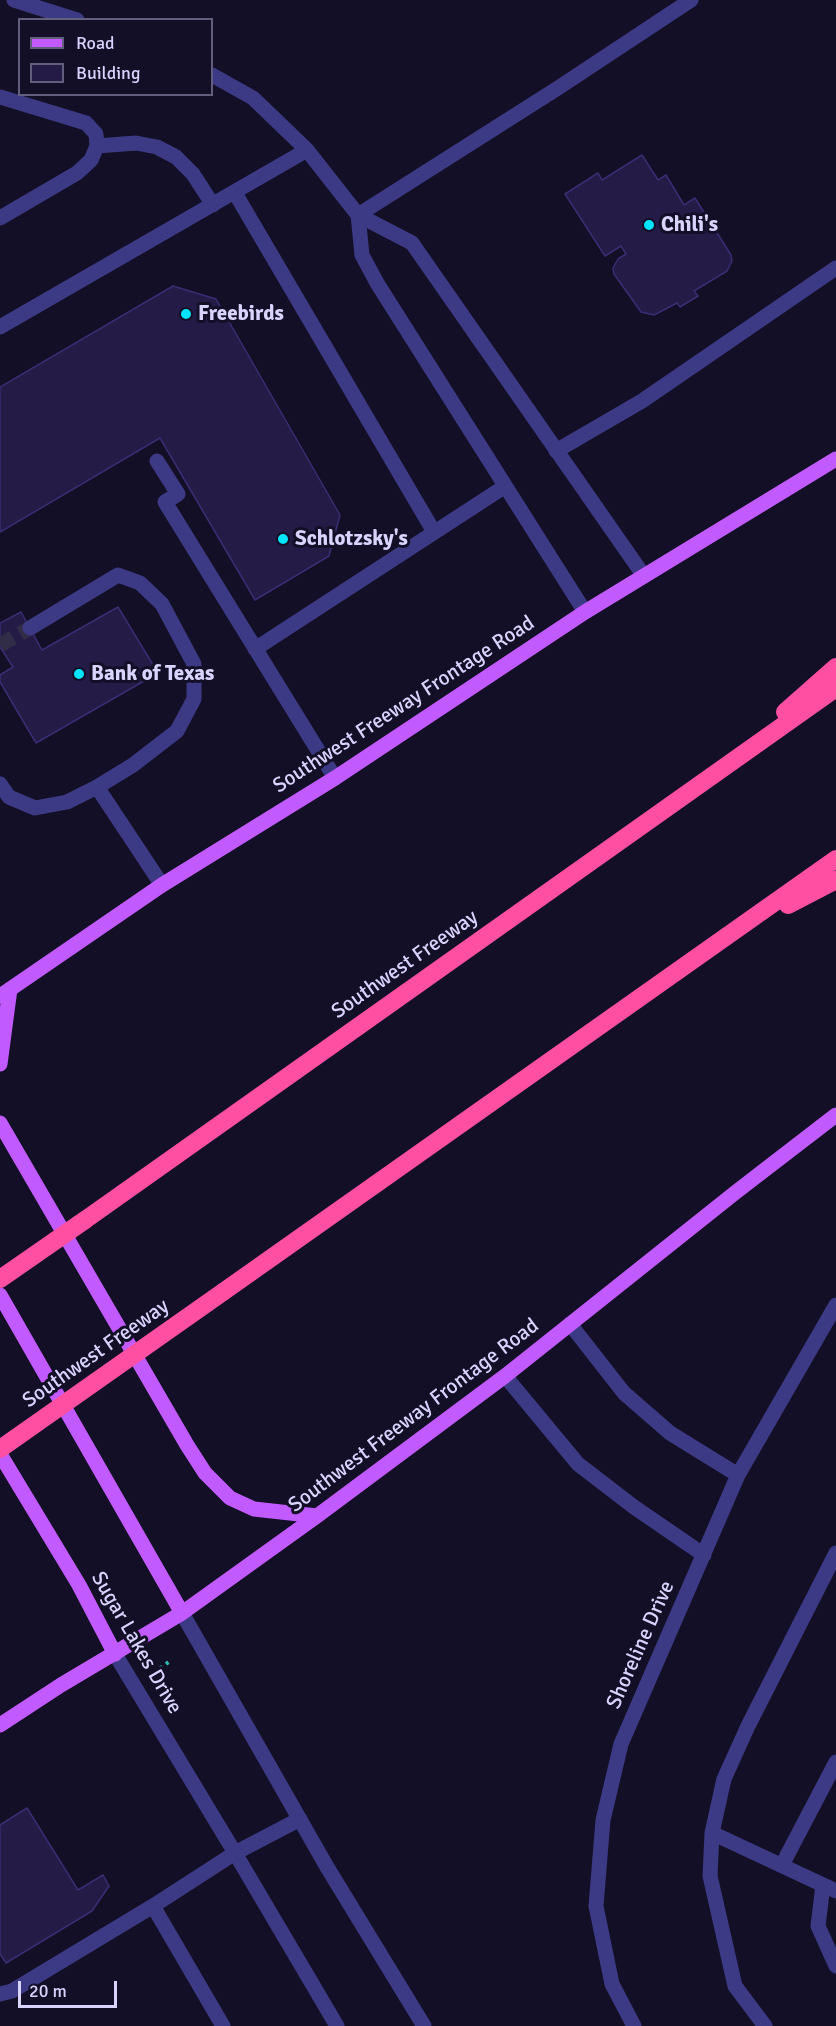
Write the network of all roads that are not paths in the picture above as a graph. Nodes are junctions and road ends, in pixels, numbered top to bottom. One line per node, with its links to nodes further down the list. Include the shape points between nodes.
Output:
1 (14, 0): 3 (street)
2 (691, 0): 10 (street)
3 (71, 18)
4 (213, 76): 7 (street, via 253,98)
5 (0, 97): 6 (street, via 86,123 96,134)
6 (97, 146): 9 (street, via 136,143 157,147 176,157 193,174); 11 (street, via 91,160 77,173)
7 (307, 150): 8 (street); 10 (street)
8 (235, 193): 9 (street); 18 (street)
9 (213, 205): 13 (street)
10 (358, 215): 14 (street, via 412,243); 17 (street, via 362,255 377,283)
11 (0, 219)
12 (836, 268): 14 (street, via 642,401)
13 (0, 327)
14 (556, 451): 19 (street)
15 (836, 459): 19 (main road, Southwest Freeway Frontage Road)
16 (157, 461): 22 (street, via 178,494 165,502)
17 (504, 487): 18 (street); 20 (street)
18 (434, 532): 22 (street)
19 (644, 576): 20 (main road, Southwest Freeway Frontage Road)
20 (585, 612): 26 (main road, Southwest Freeway Frontage Road)
21 (30, 628): 28 (street, via 118,574 140,583 162,604 194,664 194,699 177,731)
22 (255, 649): 26 (street)
23 (836, 667): 25 (highway)
24 (836, 688): 25 (highway, Southwest Freeway)
25 (713, 775): 37 (highway, Southwest Freeway, bridge)
26 (335, 778): 31 (main road, Southwest Freeway Frontage Road)
27 (0, 784): 28 (street, via 9,797 35,808 67,802)
28 (97, 787): 31 (street)
29 (836, 859): 32 (highway, Southwest Freeway)
30 (836, 880): 32 (highway)
31 (162, 885): 33 (main road, Southwest Freeway Frontage Road)
32 (727, 936): 43 (highway, Southwest Freeway, bridge)
33 (5, 992): 34 (main road)
34 (0, 1064)
35 (836, 1115): 40 (main road, Southwest Freeway Frontage Road)
36 (0, 1123): 46 (main road, via 205,1473 230,1498 254,1509)
37 (0, 1279)
38 (0, 1295): 49 (main road)
39 (836, 1305): 41 (street, Shoreline Drive)
40 (570, 1324): 42 (main road, Southwest Freeway Frontage Road); 45 (street, via 624,1393 670,1433)
41 (830, 1327): 45 (street, Shoreline Drive)
42 (505, 1376): 46 (main road, Southwest Freeway Frontage Road); 47 (street, via 578,1464)
43 (0, 1449)
44 (0, 1454): 50 (main road, Sugar Lakes Drive, via 79,1585)
45 (738, 1475): 47 (street, Shoreline Drive)
46 (317, 1516): 49 (main road, Southwest Freeway Frontage Road)
47 (704, 1555): 64 (street, Shoreline Drive, via 621,1744 603,1820 596,1906 612,1984)
48 (835, 1556): 54 (street, via 724,1779)
49 (182, 1613): 50 (main road, Southwest Freeway Frontage Road); 53 (street)
50 (115, 1654): 51 (main road, Southwest Freeway Frontage Road); 55 (street, Sugar Lakes Drive)
51 (0, 1725)
52 (836, 1762): 56 (street)
53 (300, 1819): 55 (street); 63 (street)
54 (712, 1833): 56 (street); 65 (street, via 710,1876 735,1986)
55 (235, 1853): 58 (street); 62 (street, Sugar Lakes Drive)
56 (782, 1865): 57 (street)
57 (830, 1888): 59 (street, via 818,1926)
58 (153, 1906): 60 (street, via 12,1991); 61 (street)
59 (836, 1966)
60 (0, 1994)
61 (223, 2026)
62 (337, 2026)
63 (424, 2026)
64 (634, 2026)
65 (765, 2026)

